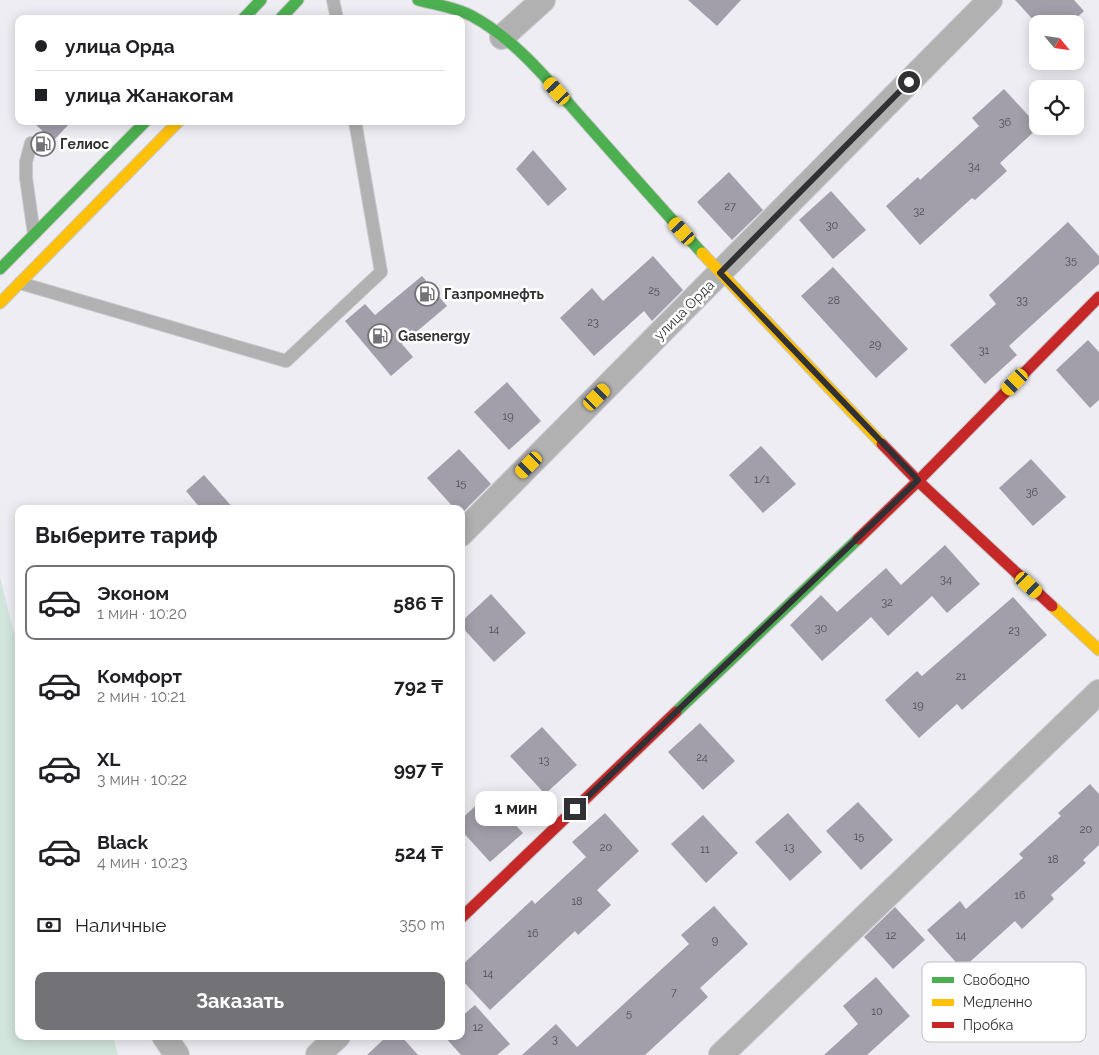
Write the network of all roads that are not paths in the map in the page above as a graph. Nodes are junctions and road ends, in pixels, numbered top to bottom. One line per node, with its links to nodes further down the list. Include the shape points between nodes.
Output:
1 (298, 0): 6 (main road)
2 (334, 0): 7 (lane)
3 (418, 0): 8 (main road, via 458,9 489,24)
4 (543, 0): 8 (street)
5 (990, 0): 15 (street, улица Орда)
6 (284, 15)
7 (336, 15)
8 (502, 37): 15 (main road, via 545,77)
9 (142, 125): 13 (main road)
10 (175, 125): 16 (main road)
11 (355, 125): 16 (lane, via 381,272 286,361)
12 (31, 143): 13 (lane, via 26,178)
13 (34, 235): 14 (main road)
14 (0, 269)
15 (720, 273): 19 (main road); 20 (street, улица Орда)
16 (20, 283): 17 (main road)
17 (2, 297)
18 (1099, 297): 19 (main road)
19 (918, 480): 21 (main road); 23 (main road)
20 (465, 530)
21 (1099, 650)
22 (1099, 692): 28 (street)
23 (465, 914)
24 (167, 1040): 26 (street)
25 (334, 1040): 27 (street)
26 (177, 1055)
27 (318, 1055)
28 (721, 1055)

